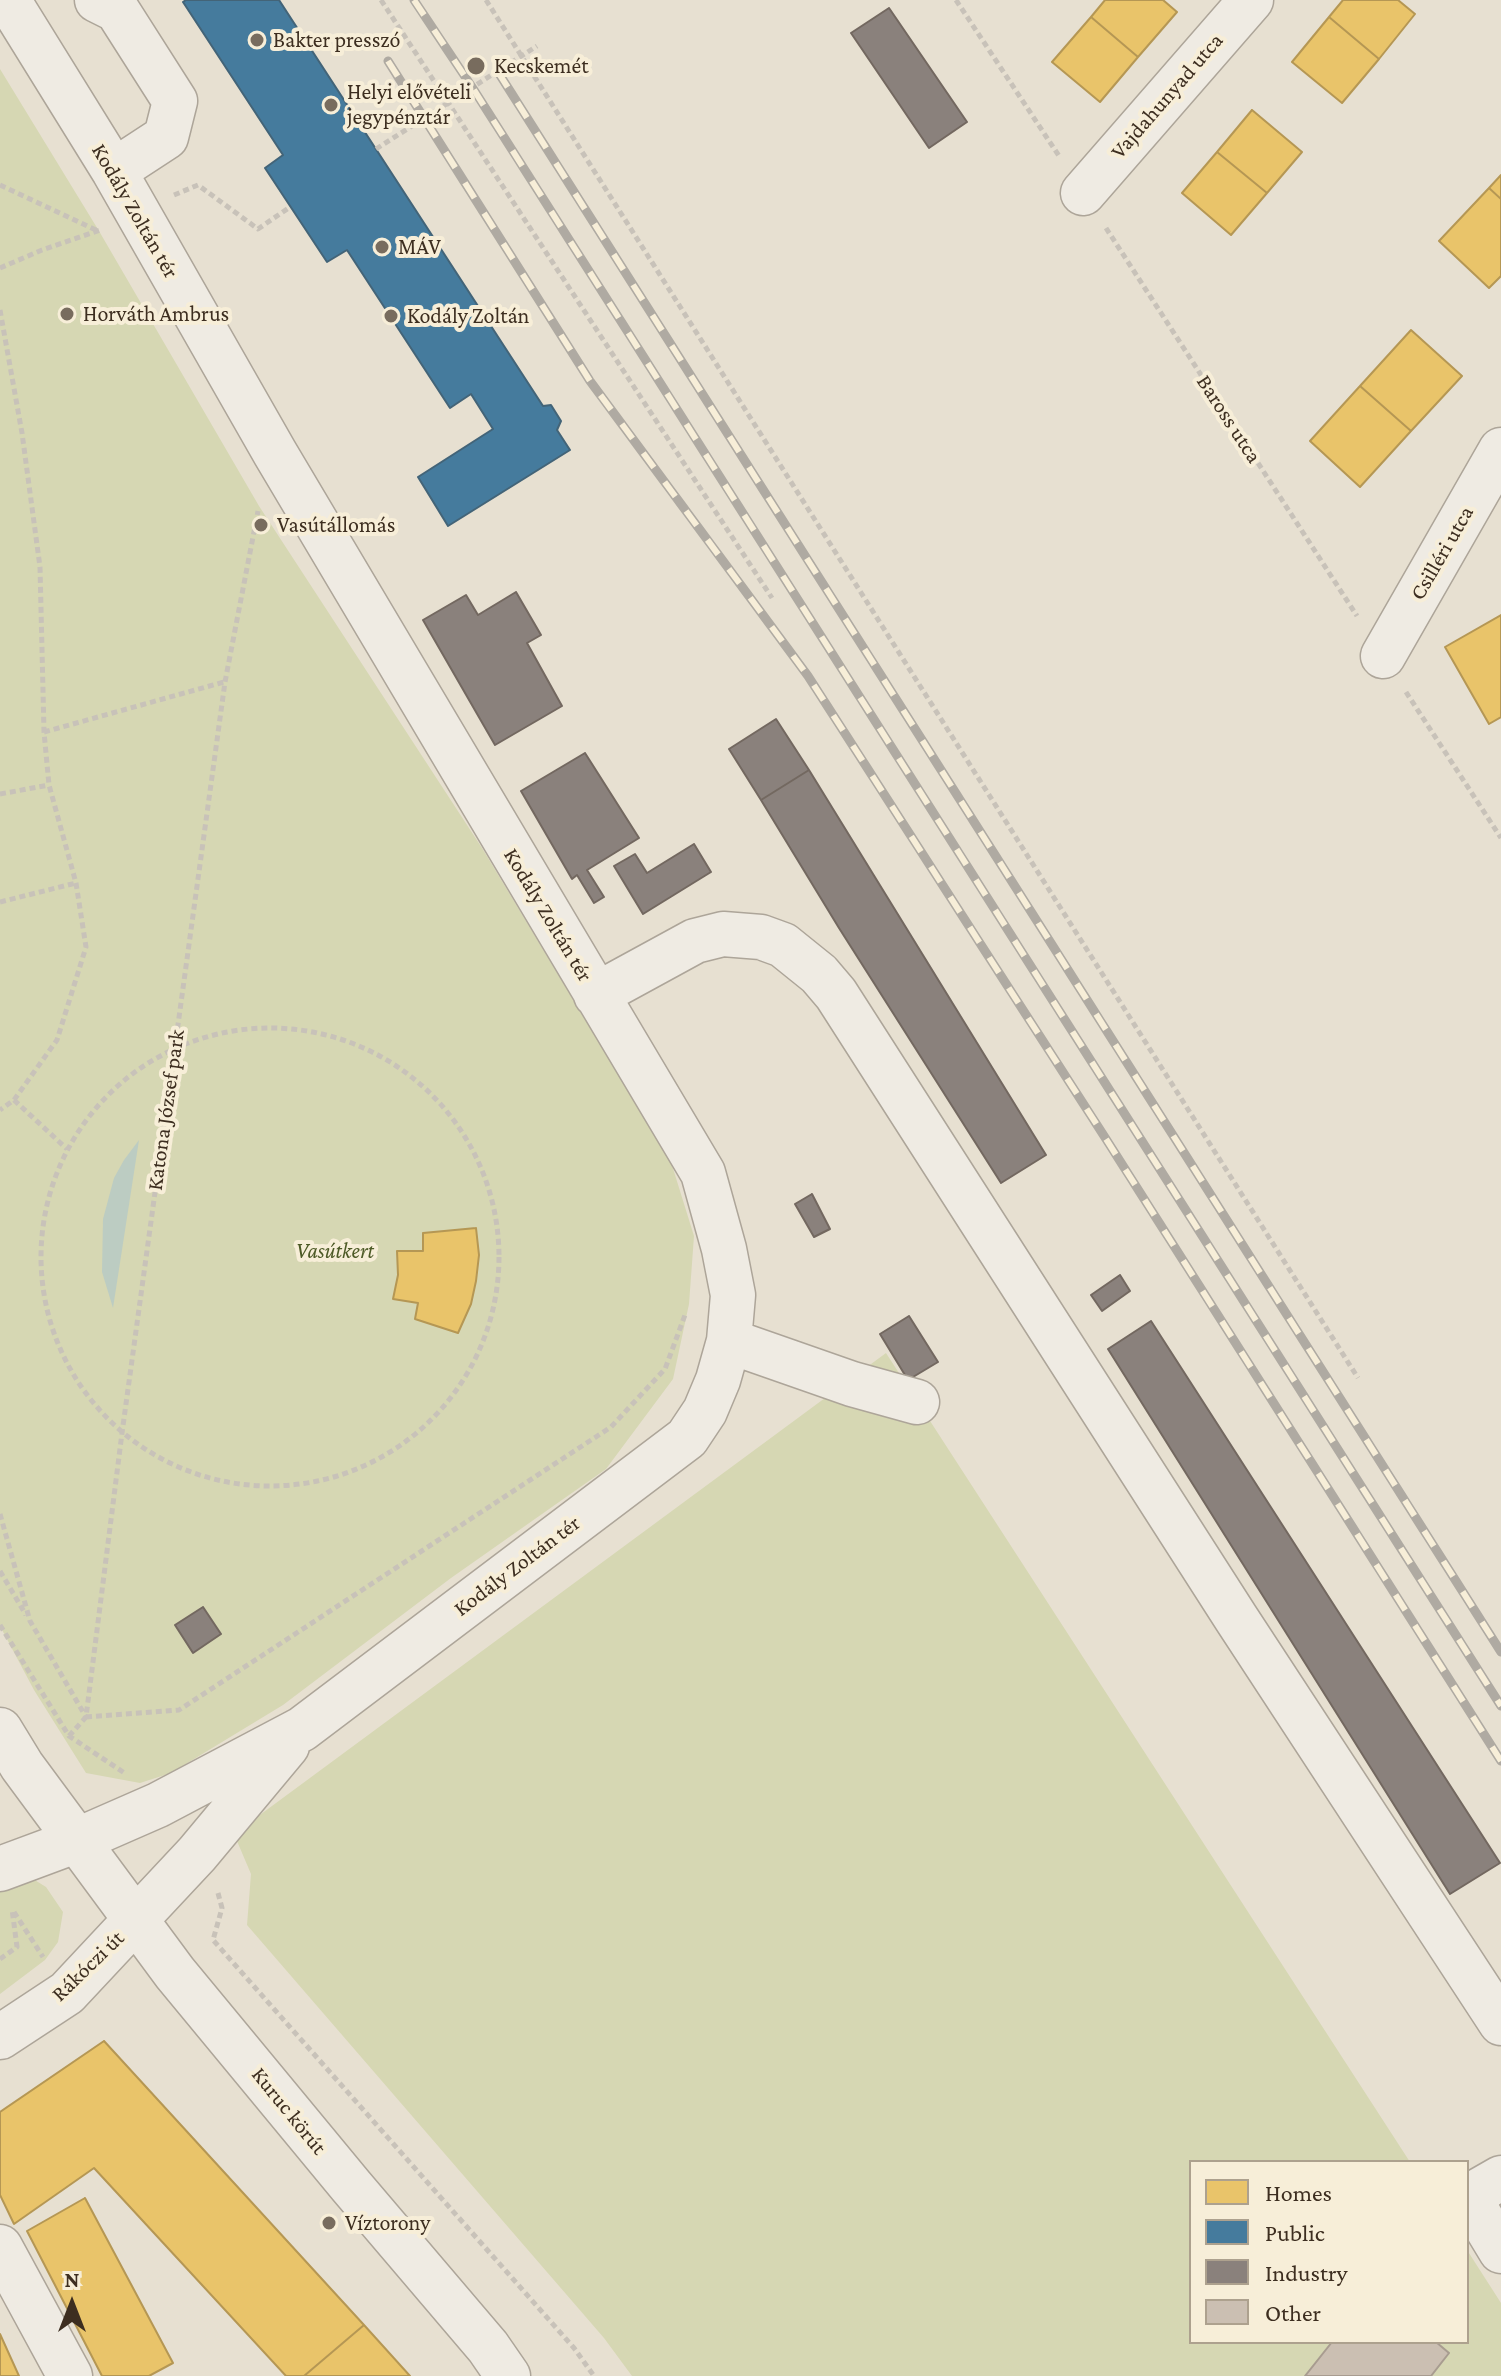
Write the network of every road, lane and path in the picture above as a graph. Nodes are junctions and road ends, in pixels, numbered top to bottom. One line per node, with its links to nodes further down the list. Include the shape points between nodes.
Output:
1 (97, 0): 11 (street, via 117,10 175,101 166,137)
2 (381, 0): 9 (path)
3 (486, 0): 8 (path)
4 (956, 0): 13 (path, Baross utca)
5 (1251, 0): 13 (street, Vajdahunyad utca)
6 (25, 6): 11 (street, Kodály Zoltán tér)
7 (537, 46): 8 (path)
8 (523, 55): 9 (path); 36 (path)
9 (446, 103): 10 (path); 20 (path)
10 (376, 149)
11 (114, 171): 15 (street, Kodály Zoltán tér)
12 (0, 185): 15 (path)
13 (1083, 193): 21 (path, Baross utca)
14 (290, 207): 15 (path, via 258,229 198,185)
15 (117, 221): 16 (path); 29 (street, Kodály Zoltán tér, via 236,387)
16 (0, 268)
17 (0, 310): 23 (path, via 40,567)
18 (1501, 450): 21 (street, Csilléri utca)
19 (268, 519): 22 (path, Katona József park, via 259,506)
20 (772, 598)
21 (1383, 656): 26 (path, Baross utca)
22 (225, 682): 23 (path); 30 (path, Katona József park)
23 (44, 732): 24 (path)
24 (49, 785): 25 (path); 27 (path)
25 (0, 794)
26 (1501, 838)
27 (76, 883): 28 (path); 31 (path, via 86,947 57,1040)
28 (0, 902)
29 (596, 995): 35 (street, Kodály Zoltán tér, via 703,1173 733,1295); 55 (street, via 695,941 723,934 783,945 819,974)
30 (175, 1042): 33 (path, via 97,1106); 38 (path, Katona József park); 38 (path, via 234,1030 288,1028 340,1038 389,1060 431,1093 471,1147 488,1183 500,1235 499,1288 485,1340 443,1407 382,1458 332,1478 279,1487 226,1482 174,1466)
31 (14, 1100): 32 (path); 33 (path)
32 (0, 1110)
33 (67, 1149): 38 (path, via 45,1209 40,1273 54,1336 84,1392)
34 (689, 1304): 43 (path, via 665,1369 611,1427 179,1710)
35 (729, 1341): 37 (street); 44 (street, Kodály Zoltán tér, via 705,1411 687,1438)
36 (1358, 1378)
37 (917, 1402)
38 (122, 1433): 43 (path, Katona József park)
39 (0, 1514): 41 (path)
40 (0, 1571): 41 (path)
41 (30, 1621): 43 (path)
42 (0, 1625): 46 (path)
43 (86, 1717): 46 (path)
44 (302, 1729): 48 (street, Kodály Zoltán tér, via 158,1805); 52 (street, Kodály Zoltán tér)
45 (0, 1730): 48 (street, Kuruc körút)
46 (69, 1736): 47 (path)
47 (128, 1775)
48 (78, 1840): 50 (street); 52 (street, Kuruc körút)
49 (215, 1884): 62 (path, via 222,1908 213,1940)
50 (6, 1889): 51 (path); 53 (path, via 17,1947); 54 (path)
51 (0, 1916)
52 (135, 1920): 56 (street, Rákóczi út, via 67,1993); 61 (street, Kuruc körút)
53 (0, 1959)
54 (45, 1960)
55 (1501, 2023)
56 (0, 2037)
57 (1501, 2178): 59 (street, via 1480,2190 1476,2200)
58 (0, 2247): 60 (street)
59 (1501, 2251)
60 (70, 2376)
61 (508, 2376)
62 (594, 2376)

